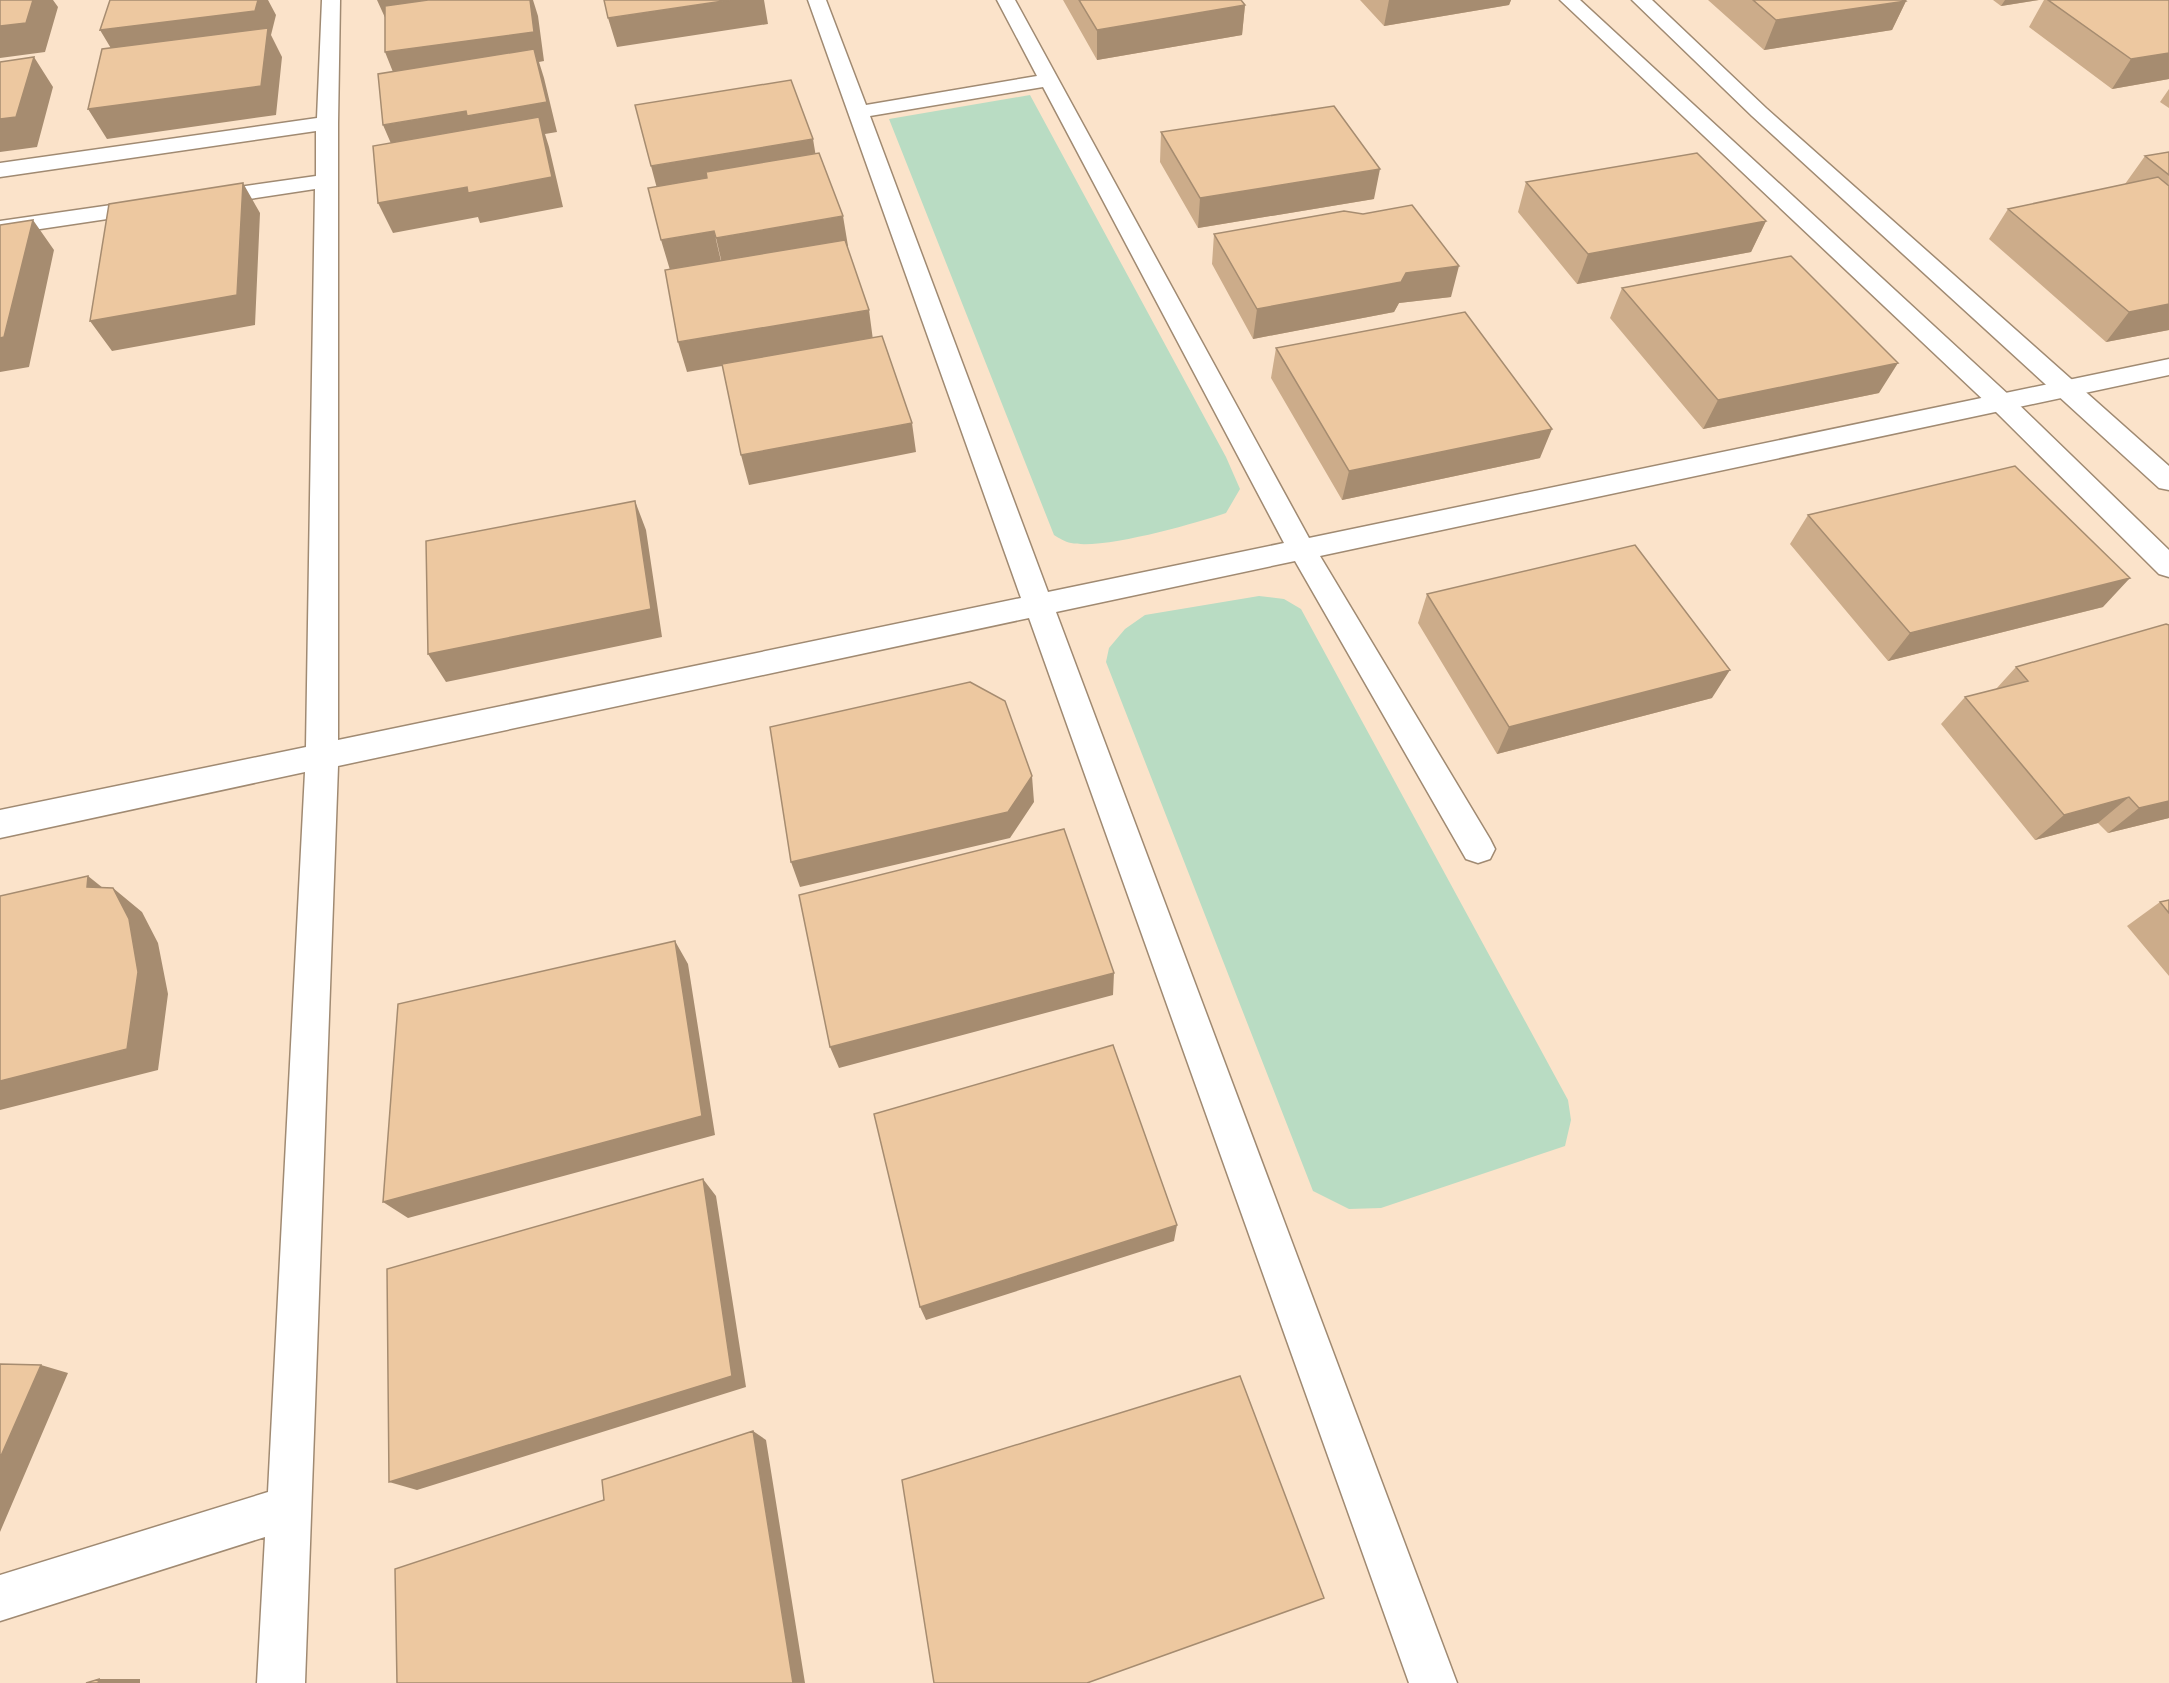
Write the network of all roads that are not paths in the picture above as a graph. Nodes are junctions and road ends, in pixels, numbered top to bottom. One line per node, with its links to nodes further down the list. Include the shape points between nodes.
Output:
1 (331, 0): 8 (street)
2 (817, 0): 7 (street)
3 (1006, 0): 6 (street)
4 (1569, 0): 14 (street)
5 (1641, 0): 13 (street)
6 (1049, 80): 7 (street); 16 (street)
7 (859, 112): 18 (street)
8 (327, 123): 9 (street); 10 (street)
9 (0, 170)
10 (326, 181): 11 (street); 19 (street)
11 (0, 228)
12 (2169, 367): 13 (street)
13 (2066, 389): 14 (street); 15 (street)
14 (2001, 402): 16 (street); 17 (street)
15 (2169, 481)
16 (1302, 550): 18 (street); 21 (street)
17 (2169, 567)
18 (1038, 606): 19 (street); 25 (street)
19 (322, 758): 20 (street); 22 (street)
20 (0, 824)
21 (1478, 849)
22 (290, 1508): 23 (street); 24 (street)
23 (0, 1598)
24 (281, 1683)
25 (1433, 1683)

